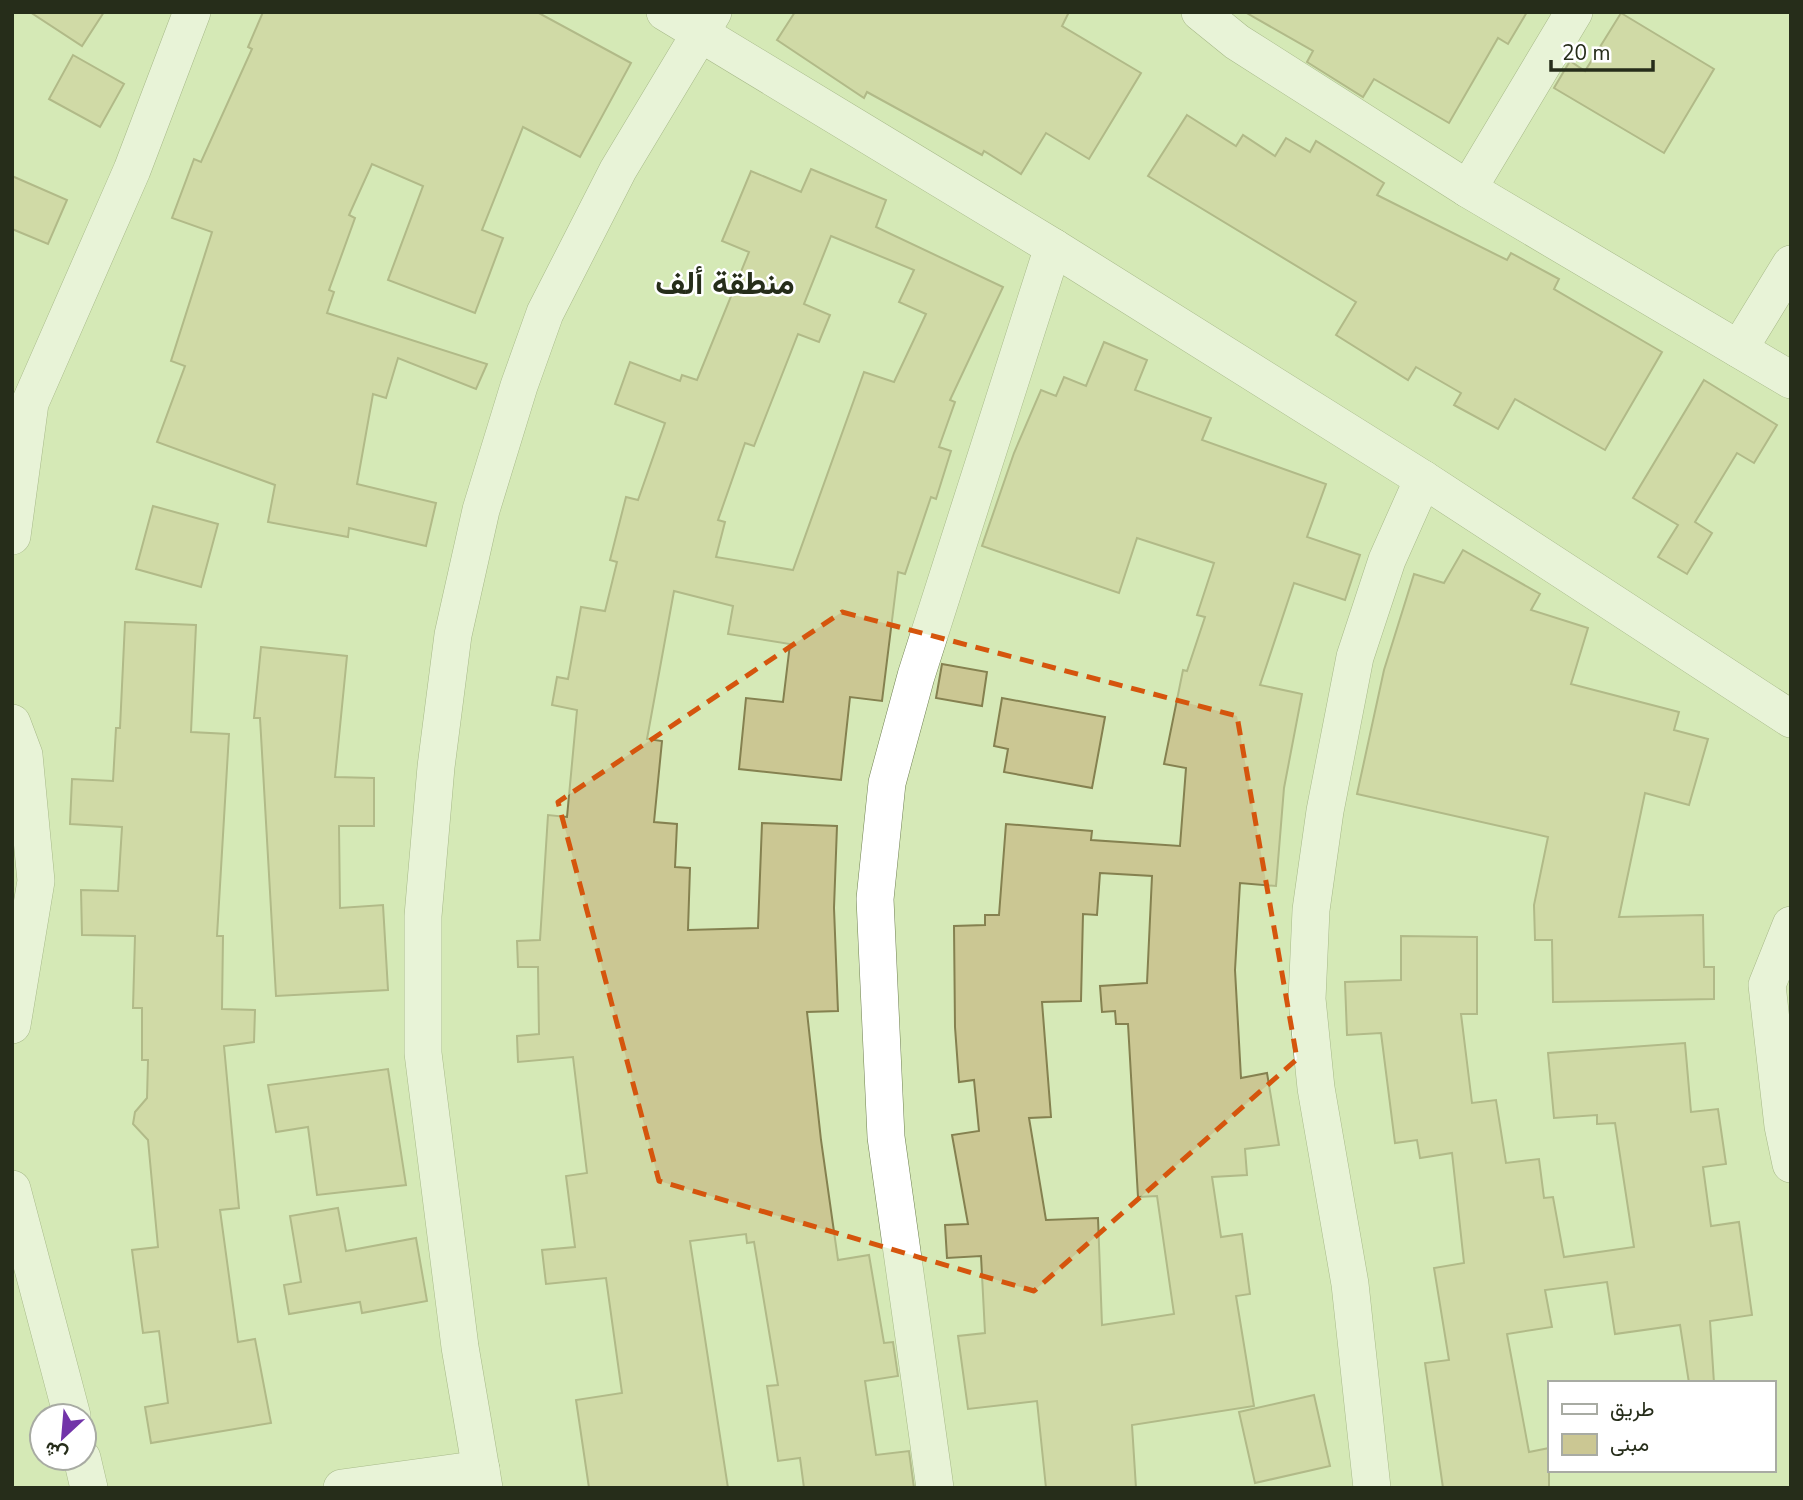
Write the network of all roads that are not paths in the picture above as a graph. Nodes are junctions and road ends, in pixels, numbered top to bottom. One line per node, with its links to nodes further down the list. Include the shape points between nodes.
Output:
1 (191, 12): 12 (street, via 132,170 30,403)
2 (665, 12): 5 (street)
3 (1199, 12): 6 (street, via 1237,42)
4 (1574, 12): 6 (street)
5 (706, 23): 7 (street); 20 (street, via 618,170 545,313 481,510 453,635 424,916 423,1053)
6 (1468, 189): 9 (street)
7 (1053, 247): 11 (street); 22 (street, via 916,676 887,783 875,899 886,1137)
8 (1791, 264): 9 (street)
9 (1739, 349): 10 (street)
10 (1791, 380)
11 (1423, 479): 13 (street); 23 (street, via 1387,560 1355,657 1311,910 1307,999 1314,1076 1350,1284)
12 (12, 536)
13 (1791, 719)
14 (12, 723): 16 (street, via 24,755 36,881)
15 (1791, 925): 17 (street, via 1767,985)
16 (12, 1026)
17 (1791, 1164)
18 (12, 1189): 19 (street)
19 (68, 1402)
20 (482, 1479): 21 (street)
21 (342, 1488)
22 (935, 1488)
23 (1372, 1488)

